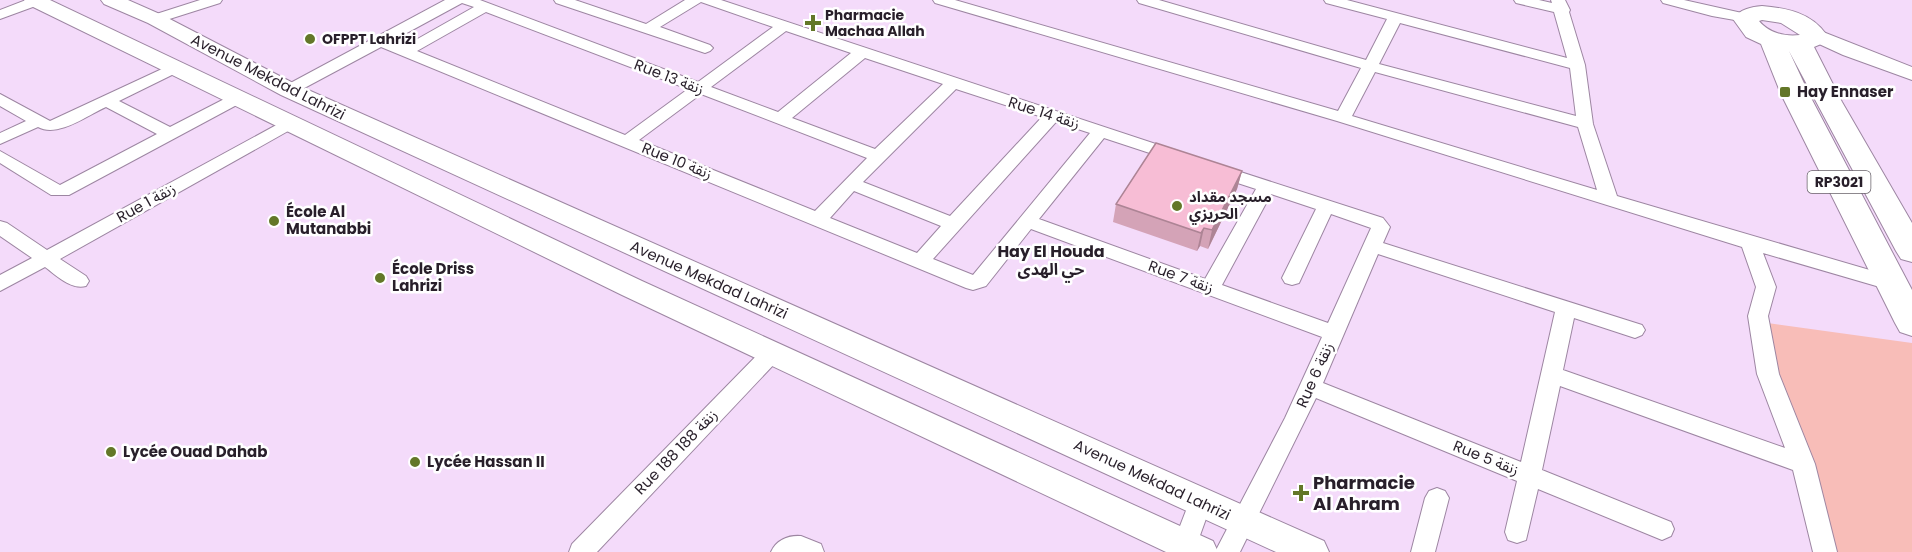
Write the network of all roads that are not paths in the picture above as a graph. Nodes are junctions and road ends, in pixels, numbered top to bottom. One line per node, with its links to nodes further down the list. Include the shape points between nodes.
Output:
1 (111, 0): 22 (main road, Avenue Mekdad Lahrizi)
2 (215, 0): 22 (street)
3 (456, 0): 26 (street)
4 (467, 0): 17 (street, Rue 13 زنقة)
5 (561, 0): 24 (street)
6 (695, 0): 24 (street)
7 (707, 0): 23 (street, Rue 14 زنقة)
8 (940, 0): 18 (street)
9 (997, 0): 18 (street)
10 (1144, 0): 31 (street)
11 (1331, 0): 15 (street)
12 (1521, 0): 16 (street)
13 (1668, 0): 20 (street, via 1712,12)
14 (35, 1): 19 (street); 32 (main road, Avenue Mekdad Lahrizi)
15 (1359, 4): 21 (street)
16 (1561, 5): 30 (street)
17 (485, 7): 28 (street); 35 (street, Rue 13 زنقة)
18 (982, 13): 41 (street)
19 (0, 15)
20 (1757, 16): 25 (highway); 25 (highway, RP3021); 67 (highway, RP3021)
21 (1396, 17): 30 (street); 31 (street)
22 (155, 19): 36 (main road, Avenue Mekdad Lahrizi)
23 (783, 27): 29 (street, Rue 14 زنقة); 35 (street)
24 (650, 28): 27 (street)
25 (1804, 35): 33 (main road); 62 (highway, RP3021, via 1828,102)
26 (380, 41): 28 (street, Rue 10 زنقة); 36 (street)
27 (705, 48)
28 (406, 51): 49 (street, Rue 10 زنقة)
29 (861, 53): 34 (street, Rue 14 زنقة); 42 (street)
30 (1577, 65): 45 (street)
31 (1370, 66): 41 (street); 45 (street)
32 (177, 67): 37 (main road, Avenue Mekdad Lahrizi); 39 (street)
33 (1912, 74)
34 (953, 83): 40 (street, Rue 14 زنقة); 50 (street)
35 (699, 89): 42 (street, Rue 13 زنقة); 49 (street)
36 (289, 90): 80 (main road, Avenue Mekdad Lahrizi)
37 (240, 97): 43 (main road, Avenue Mekdad Lahrizi); 47 (street)
38 (0, 99): 44 (street)
39 (107, 101): 44 (street); 47 (street)
40 (1052, 116): 46 (street, Rue 14 زنقة); 58 (street)
41 (1343, 118): 54 (street)
42 (779, 120): 50 (street, Rue 13 زنقة)
43 (291, 122): 63 (street, Rue 1 زنقة); 74 (main road, Avenue Mekdad Lahrizi)
44 (46, 123): 48 (street)
45 (1585, 124): 54 (street)
46 (1100, 132): 53 (street, Rue 14 زنقة); 57 (street)
47 (170, 134): 51 (street, via 61,191)
48 (0, 140)
49 (627, 141): 56 (street, Rue 10 زنقة)
50 (875, 155): 52 (street)
51 (0, 156)
52 (852, 184): 56 (street); 58 (street)
53 (1266, 187): 55 (street, Rue 14 زنقة); 69 (street)
54 (1609, 201): 61 (street)
55 (1326, 206): 60 (street, Rue 14 زنقة, via 1376,222); 65 (street)
56 (818, 219): 64 (street, Rue 10 زنقة)
57 (1027, 221): 64 (street, Rue 10 زنقة, via 979,281 973,283); 69 (street, Rue 7 زنقة)
58 (952, 224): 64 (street)
59 (0, 227): 63 (street)
60 (1377, 236): 70 (street, Rue 14 زنقة); 73 (street, Rue 6 زنقة)
61 (1750, 244): 67 (street); 77 (street, via 1766,288 1758,316 1768,374)
62 (1912, 251)
63 (47, 258): 66 (street); 68 (street, Rue 1 زنقة)
64 (920, 261)
65 (1292, 278)
66 (79, 281)
67 (1890, 283): 71 (highway, RP3021)
68 (0, 284)
69 (1210, 288): 73 (street, Rue 7 زنقة)
70 (1566, 308): 72 (street, Rue 14 زنقة); 75 (street)
71 (1912, 322)
72 (1635, 330)
73 (1334, 333): 76 (street, Rue 6 زنقة)
74 (772, 353): 84 (main road, Avenue Mekdad Lahrizi); 85 (street, Rue 188 زنقة 188)
75 (1552, 375): 77 (street); 78 (street)
76 (1310, 387): 78 (street, Rue 5 زنقة); 81 (street, Rue 6 زنقة)
77 (1803, 464): 89 (street)
78 (1530, 476): 82 (street, Rue 5 زنقة); 83 (street)
79 (1437, 498): 88 (street)
80 (1200, 502): 81 (main road, Avenue Mekdad Lahrizi); 84 (street)
81 (1244, 522): 86 (street, Rue 6 زنقة); 87 (main road, Avenue Mekdad Lahrizi)
82 (1662, 529)
83 (1517, 532)
84 (1189, 549)
85 (580, 552)
86 (1227, 552)
87 (1312, 552)
88 (1424, 552)
89 (1825, 552)

